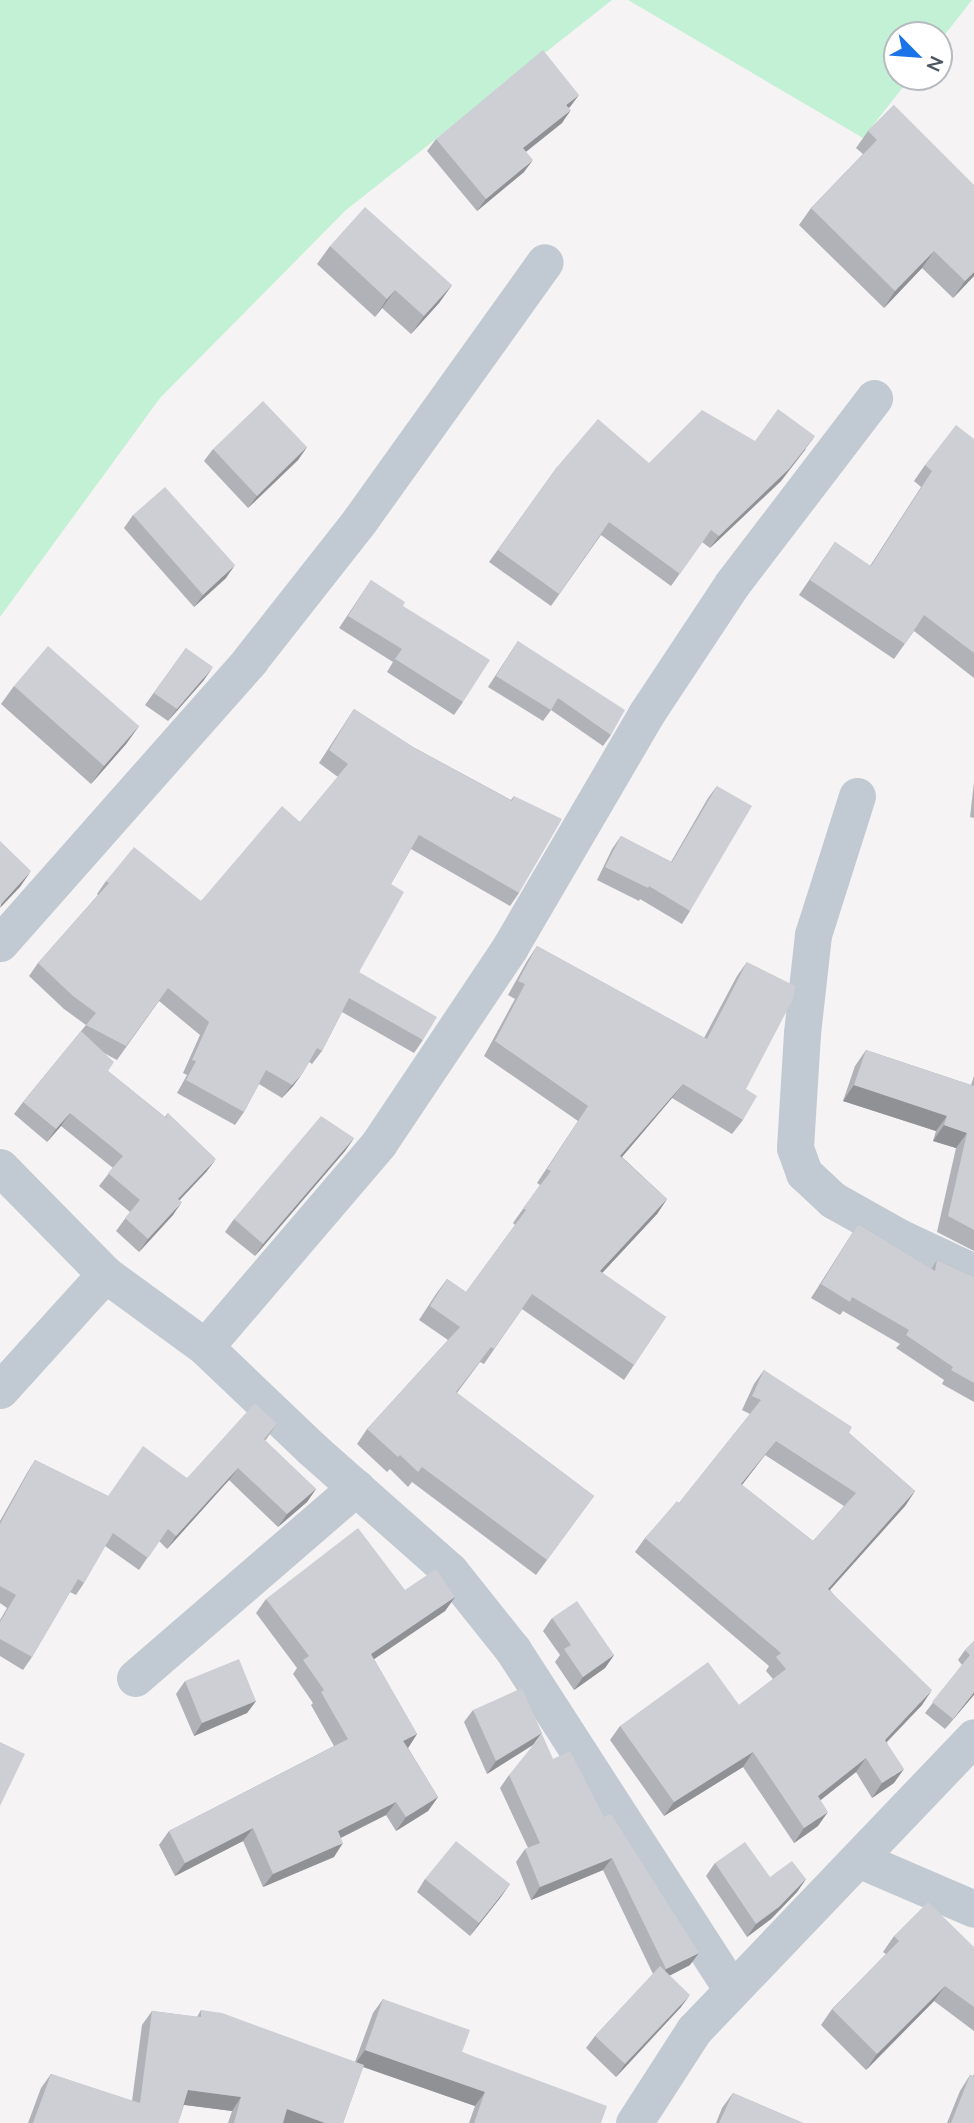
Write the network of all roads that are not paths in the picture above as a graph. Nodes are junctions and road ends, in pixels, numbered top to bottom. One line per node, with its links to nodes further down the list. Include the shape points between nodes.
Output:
1 (545, 262): 4 (street, via 360,520 250,660)
2 (874, 398): 8 (street, via 732,584 646,713 510,947 379,1143)
3 (857, 796): 6 (street, via 813,935 795,1148 804,1173 833,1200)
4 (0, 943)
5 (0, 1167): 7 (street)
6 (974, 1272)
7 (105, 1274): 8 (street); 9 (street)
8 (205, 1347): 10 (street)
9 (0, 1390)
10 (356, 1487): 11 (street); 15 (street, via 450,1571 513,1650)
11 (135, 1678)
12 (974, 1737): 13 (street)
13 (858, 1859): 14 (street); 15 (street)
14 (974, 1909)
15 (732, 1990): 16 (street, via 694,2030)
16 (634, 2123)

